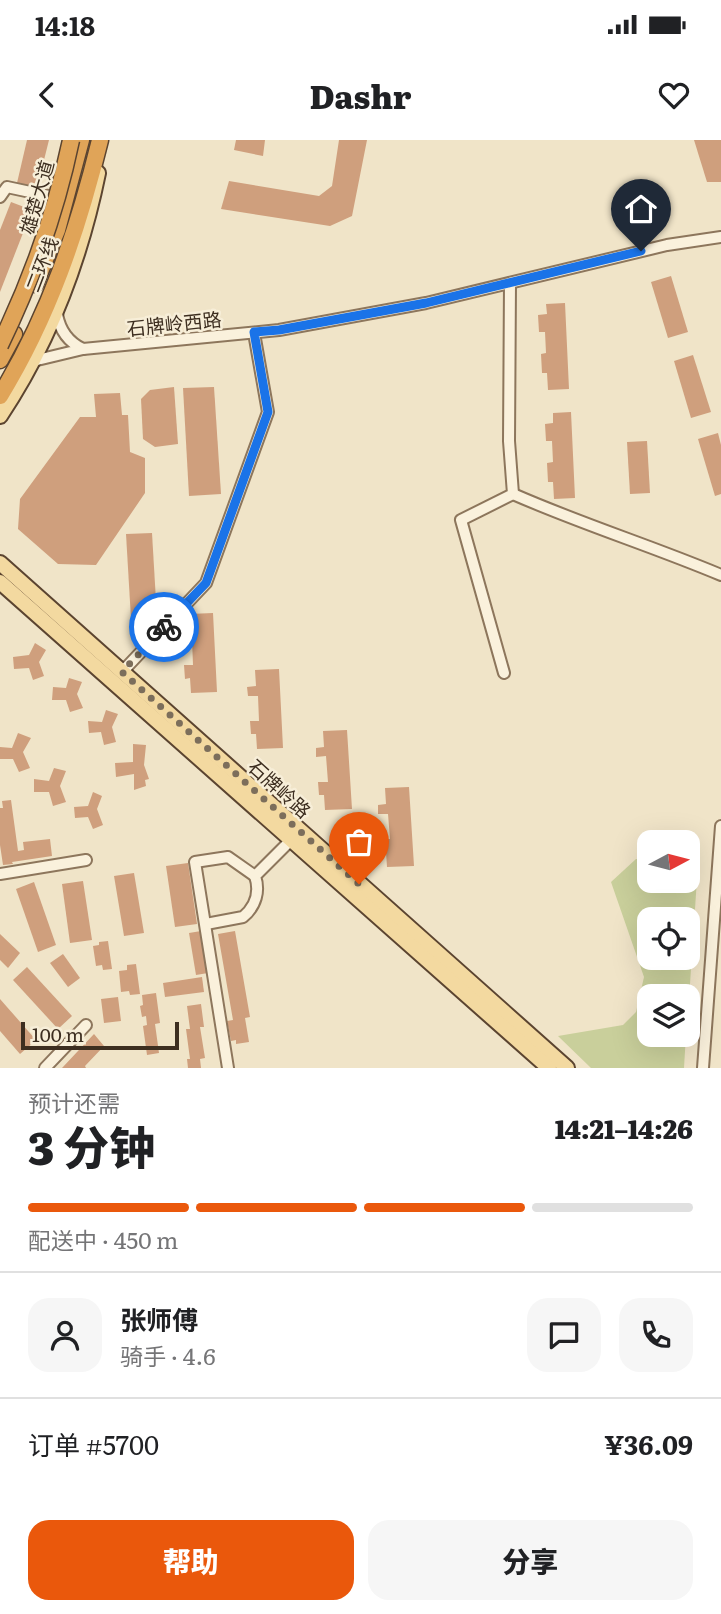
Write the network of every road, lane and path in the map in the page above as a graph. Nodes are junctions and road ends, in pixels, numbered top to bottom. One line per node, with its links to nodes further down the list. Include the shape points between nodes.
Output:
1 (71, 140): 5 (main road, 雄楚大道); 10 (highway, bridge, via 52,218 18,309)
2 (81, 140): 12 (highway, via 57,230)
3 (103, 140): 8 (main road, via 90,215); 14 (highway, 二环线, via 61,272 30,344)
4 (1, 194): 5 (street, via 7,187)
5 (58, 198): 10 (main road, 雄楚大道)
6 (721, 237): 7 (street, 石牌岭西路, via 667,245)
7 (510, 283): 9 (street, 石牌岭西路, via 426,303); 16 (street)
8 (57, 314): 11 (street, via 70,343); 13 (main road)
9 (254, 332): 11 (street, 石牌岭西路); 20 (street, via 268,412 206,583)
10 (0, 343)
11 (83, 349): 13 (street, 石牌岭西路)
12 (0, 360)
13 (33, 361): 15 (main road)
14 (0, 396)
15 (0, 416)
16 (513, 494): 18 (street); 21 (street, via 461,520)
17 (0, 563): 20 (main road, 石牌岭路)
18 (721, 575)
19 (0, 582): 23 (main road, 石牌岭路)
20 (122, 672): 23 (main road, 石牌岭路)
21 (504, 673)
22 (721, 826): 33 (street)
23 (296, 835): 26 (street); 31 (main road, 石牌岭路); 32 (main road, 石牌岭路)
24 (86, 860): 25 (street)
25 (0, 874)
26 (255, 876): 27 (street, via 258,893 248,913); 27 (street, via 228,858 195,862)
27 (206, 924): 30 (street)
28 (86, 1025): 29 (street)
29 (45, 1068)
30 (228, 1068)
31 (549, 1068)
32 (566, 1068)
33 (703, 1068)

